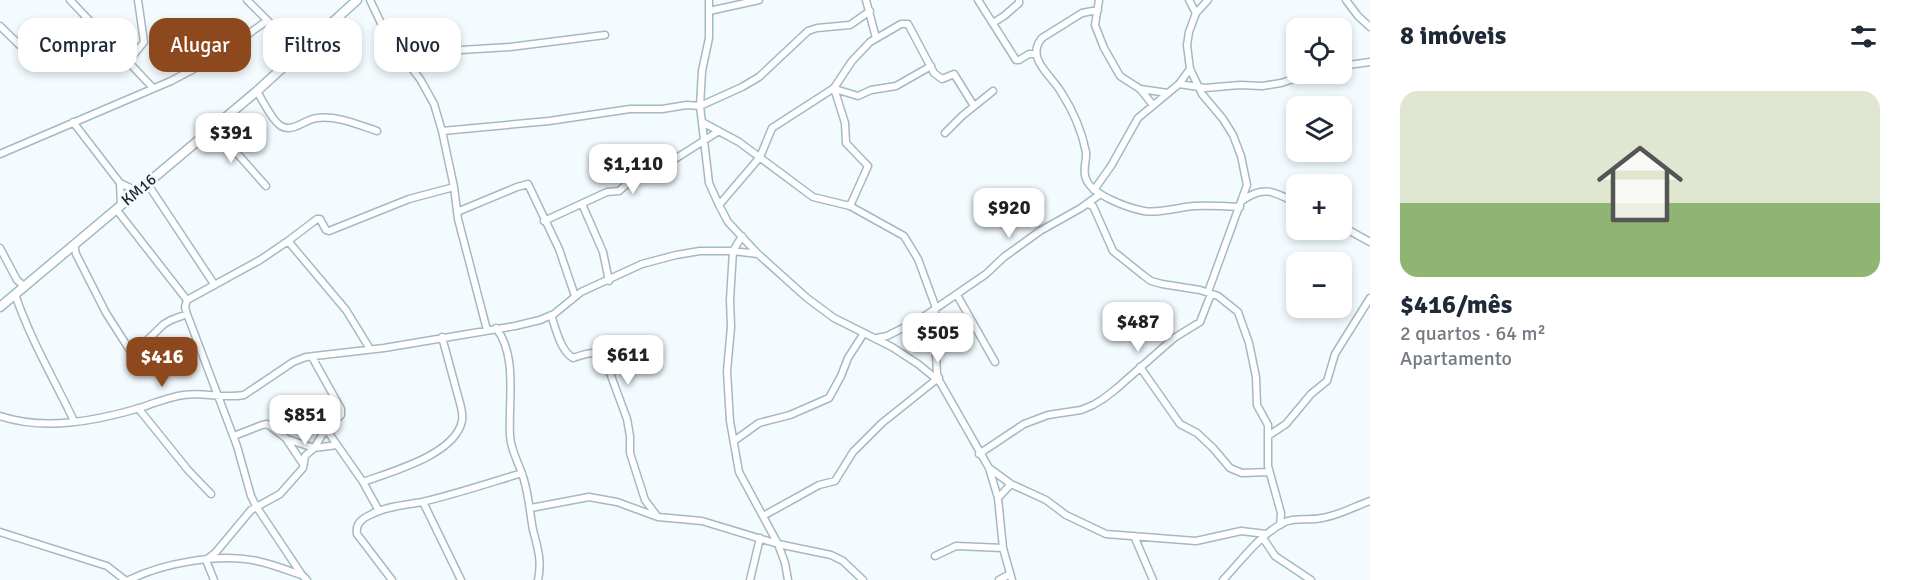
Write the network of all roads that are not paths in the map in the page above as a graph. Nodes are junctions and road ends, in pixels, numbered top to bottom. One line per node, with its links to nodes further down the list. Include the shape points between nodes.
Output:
1 (70, 0): 19 (street)
2 (138, 0): 31 (street, via 144,42)
3 (247, 0): 20 (street)
4 (357, 0): 21 (street, KM16)
5 (370, 0): 22 (street)
6 (709, 0): 16 (street)
7 (759, 0): 16 (street)
8 (866, 0): 17 (street)
9 (978, 0): 23 (street)
10 (1019, 0): 23 (street, via 1013,10)
11 (1099, 0): 15 (street)
12 (1189, 0): 18 (street)
13 (1208, 0): 18 (street)
14 (1346, 0): 26 (street)
15 (1098, 10): 32 (street, via 1082,13 1042,38); 44 (street, via 1095,25 1109,57 1120,75)
16 (709, 11): 50 (street)
17 (870, 11): 28 (street); 50 (street, via 850,25 808,31 759,77)
18 (1196, 13): 36 (street, via 1187,45)
19 (87, 18)
20 (264, 18)
21 (338, 18)
22 (379, 18)
23 (993, 23): 32 (street, via 1016,60)
24 (263, 24): 42 (street, via 237,44 225,63 207,62)
25 (0, 26): 29 (street)
26 (1370, 27)
27 (605, 34): 30 (street)
28 (876, 38): 35 (street, via 908,24); 43 (street, via 862,48)
29 (18, 44)
30 (461, 50)
31 (137, 51)
32 (1035, 54): 69 (street, via 1074,118 1086,154 1085,178)
33 (1370, 62): 34 (street)
34 (1352, 64)
35 (931, 66): 43 (street, via 899,86 858,96); 51 (street, via 938,78 954,74)
36 (1190, 69): 41 (street); 45 (street)
37 (137, 71): 42 (street)
38 (278, 72): 46 (street, KM16)
39 (413, 72): 57 (street, via 430,97)
40 (1286, 82): 45 (street)
41 (1179, 84): 45 (street); 48 (street)
42 (153, 88): 52 (street)
43 (835, 88): 61 (street, via 776,125); 74 (street, via 846,143 868,165)
44 (1140, 89): 48 (street); 49 (street)
45 (1202, 89): 64 (street, via 1233,135)
46 (257, 91): 54 (street, KM16); 56 (street, via 282,127 289,129 324,117)
47 (993, 91): 51 (street)
48 (1168, 93): 49 (street)
49 (1153, 105): 69 (street, via 1138,118)
50 (700, 106): 53 (street); 57 (street, via 621,110)
51 (974, 106): 58 (street)
52 (73, 122): 60 (street); 62 (street)
53 (702, 122): 55 (street); 59 (street)
54 (217, 125): 63 (street, KM16); 65 (street)
55 (719, 130): 59 (street); 61 (street)
56 (377, 131)
57 (442, 131): 66 (street)
58 (945, 133)
59 (705, 139): 72 (street, via 664,166 635,177 619,191 607,192); 73 (street, via 710,183)
60 (0, 154)
61 (760, 157): 73 (street); 74 (street, via 813,197)
62 (120, 183): 67 (street); 76 (street)
63 (147, 183): 67 (street, KM16); 88 (street)
64 (1247, 185): 68 (street); 71 (street)
65 (266, 186)
66 (454, 187): 77 (street); 81 (street, via 393,204 329,231 317,219)
67 (137, 191): 76 (street, KM16)
68 (1255, 192): 70 (street); 71 (street)
69 (1096, 193): 71 (street, via 1144,211); 75 (street)
70 (1286, 198)
71 (1242, 203): 92 (street, via 1210,285 1208,292)
72 (582, 204): 78 (street); 87 (street, via 603,252)
73 (719, 205): 80 (street)
74 (850, 206): 97 (street, via 904,236 918,259)
75 (1087, 206): 91 (street, via 1040,231); 92 (street, via 1113,251 1151,281)
76 (118, 207): 83 (street, KM16); 95 (street)
77 (457, 212): 78 (street, via 528,184); 101 (street)
78 (544, 221): 93 (street, via 559,249)
79 (1352, 232): 82 (street)
80 (742, 236): 85 (street); 86 (street)
81 (288, 241): 88 (street); 105 (street, via 340,302)
82 (1370, 242)
83 (74, 244): 89 (street, KM16); 98 (street, via 106,313 130,352 171,320)
84 (0, 248): 89 (street)
85 (732, 251): 86 (street); 87 (street, via 690,251 642,264); 118 (street, via 727,381)
86 (758, 254): 102 (street, via 834,318)
87 (609, 280): 93 (street)
88 (214, 284): 95 (street)
89 (24, 286): 90 (street, KM16)
90 (15, 294): 96 (street, KM16); 113 (street, via 24,321)
91 (957, 295): 97 (street); 107 (street)
92 (1214, 295): 108 (street, via 1200,322); 116 (street, via 1235,308 1242,322 1256,377 1257,405 1268,425)
93 (574, 296): 99 (street)
94 (1370, 298): 116 (street, via 1335,354 1327,381 1286,424)
95 (187, 300): 98 (street)
96 (0, 307)
97 (936, 308): 104 (street, via 900,330); 109 (street)
98 (187, 314): 110 (street)
99 (551, 315): 100 (street, via 526,324); 130 (street, via 569,356 595,353 607,365 627,419 630,453)
100 (496, 328): 101 (street); 125 (street, via 507,348 511,442)
101 (487, 330): 103 (street)
102 (864, 333): 104 (street); 118 (street, via 829,398 759,423)
103 (442, 337): 105 (street); 126 (street, via 461,407 459,429 428,458)
104 (876, 338): 109 (street)
105 (370, 349): 106 (street)
106 (312, 357): 110 (street, via 293,362 244,395); 114 (street, via 341,409 341,415)
107 (994, 362)
108 (1140, 367): 121 (street, via 1094,405 1035,419); 124 (street, via 1180,424 1197,433 1230,468)
109 (938, 381): 121 (street); 138 (street, via 882,423 853,452 835,481 819,485)
110 (219, 395): 111 (street, via 183,395); 115 (street)
111 (138, 408): 113 (street); 128 (street)
112 (0, 416): 113 (street, via 46,425)
113 (74, 421)
114 (326, 429): 119 (street); 120 (street)
115 (234, 436): 117 (street, via 267,424); 134 (street)
116 (1268, 436): 124 (street)
117 (287, 439): 120 (street); 122 (street)
118 (734, 441): 138 (street, via 739,472)
119 (337, 445): 120 (street); 126 (street)
120 (314, 448): 122 (street, via 305,456)
121 (980, 454): 123 (street)
122 (304, 465): 134 (street, via 280,494)
123 (989, 468): 127 (street); 129 (street)
124 (1269, 472): 137 (street)
125 (522, 473): 132 (street); 135 (street)
126 (363, 482): 136 (street)
127 (1011, 484): 129 (street); 143 (street, via 1087,526 1106,534)
128 (211, 494)
129 (998, 498): 147 (street)
130 (645, 500): 133 (street); 139 (street)
131 (1370, 501): 140 (street, via 1339,515)
132 (423, 502): 136 (street); 155 (street)
133 (628, 505): 135 (street, via 589,497); 139 (street)
134 (256, 506): 149 (street); 150 (street)
135 (531, 508): 156 (street, via 540,556)
136 (380, 511): 154 (street, via 364,518 356,529)
137 (1281, 513): 140 (street); 141 (street)
138 (764, 516): 146 (street)
139 (658, 517): 145 (street, via 702,521)
140 (1291, 520): 141 (street)
141 (1280, 525): 144 (street)
142 (0, 532): 152 (street, via 107,566)
143 (1134, 536): 144 (street, via 1196,541 1241,531); 160 (street)
144 (1265, 536): 161 (street); 162 (street, via 1275,556)
145 (760, 538): 146 (street); 157 (street)
146 (778, 544): 158 (street); 159 (street, via 838,557)
147 (1003, 548): 148 (street, via 961,546); 151 (street)
148 (935, 556)
149 (206, 560): 150 (street, via 255,560); 152 (street); 153 (street)
150 (304, 578)
151 (1006, 578)
152 (127, 580)
153 (214, 580)
154 (392, 580)
155 (461, 580)
156 (538, 580)
157 (750, 580)
158 (788, 580)
159 (863, 580)
160 (1152, 580)
161 (1223, 580)
162 (1311, 580)

